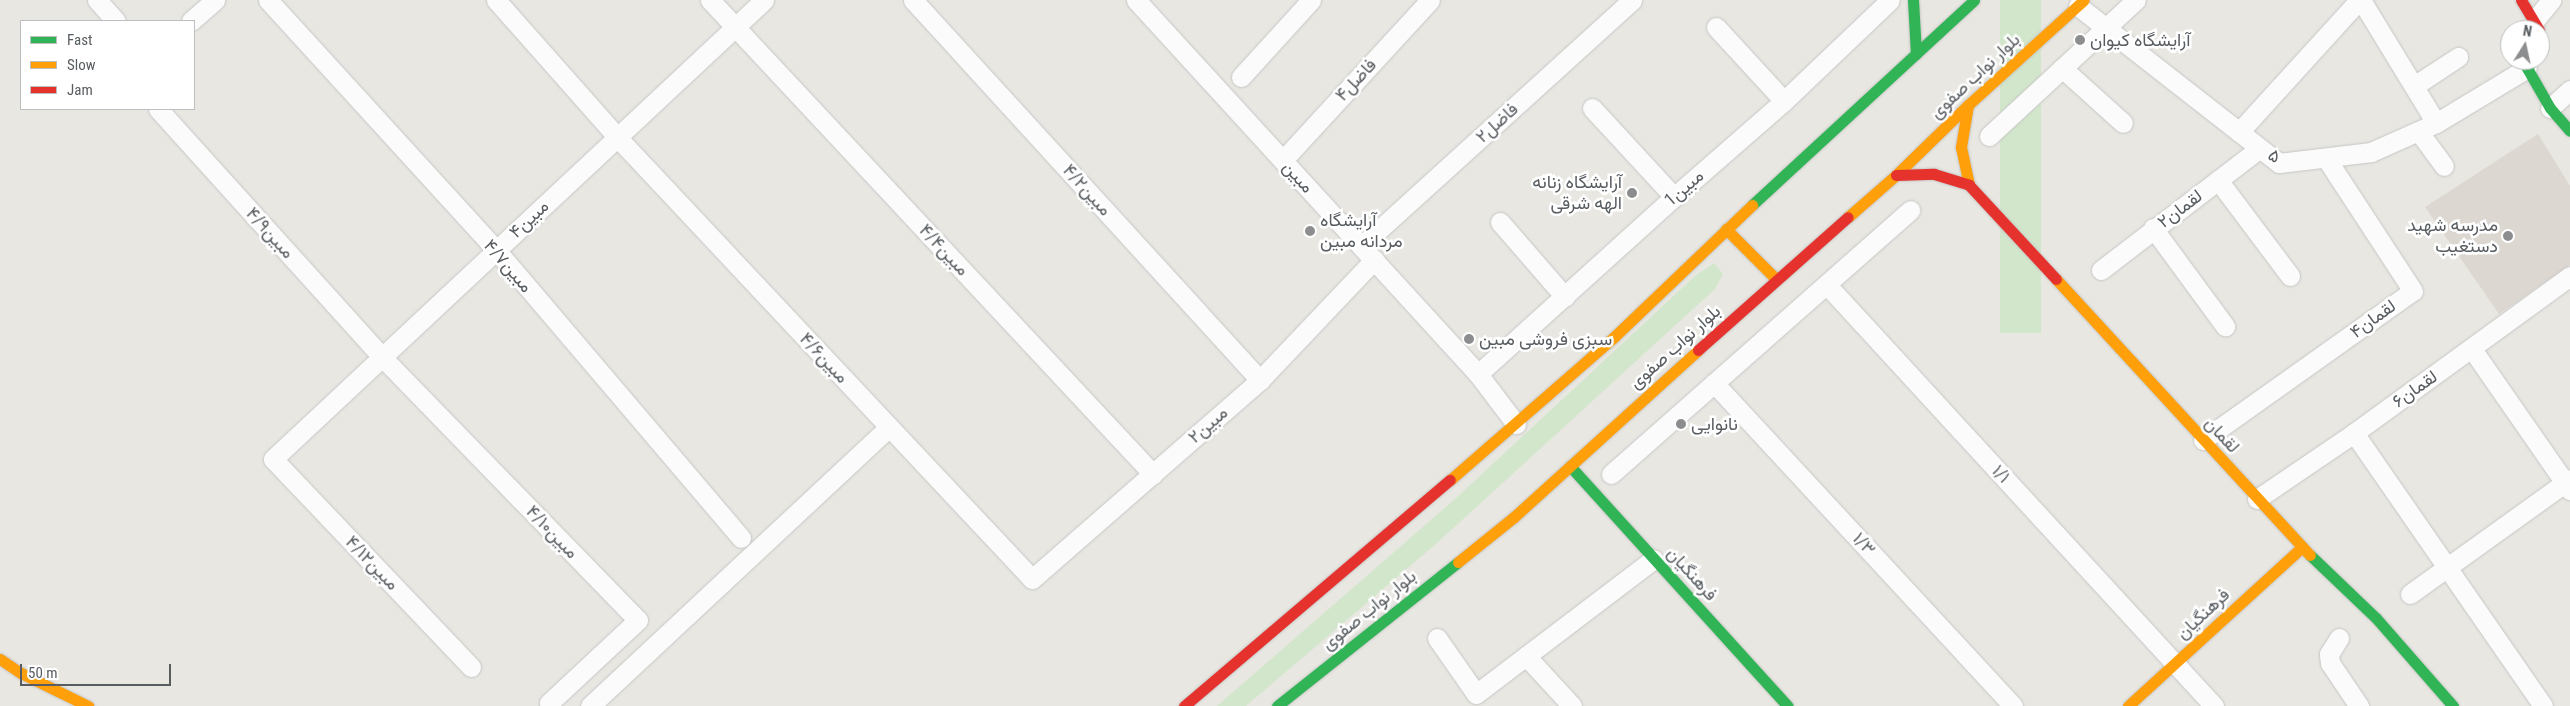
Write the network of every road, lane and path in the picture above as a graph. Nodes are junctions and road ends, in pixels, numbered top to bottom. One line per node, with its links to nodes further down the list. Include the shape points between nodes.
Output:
1 (97, 0): 20 (street)
2 (215, 0): 21 (street)
3 (268, 0): 60 (street, ۴/۷مبین)
4 (496, 0): 46 (street, ۴/۶مبین)
5 (710, 0): 24 (street, ۴/۴مبین)
6 (764, 0): 24 (street, ۴مبین)
7 (913, 0): 72 (street, ۴/۲مبین)
8 (1136, 0): 49 (street, مبین)
9 (1311, 0): 32 (street)
10 (1430, 0): 49 (street, ۴فاضل)
11 (1632, 0): 59 (street, ۲فاضل)
12 (1890, 0): 35 (street, 1مبین)
13 (1912, 0): 27 (main road)
14 (1974, 0): 27 (main road)
15 (2136, 0): 26 (street)
16 (2360, 0): 33 (street); 43 (street)
17 (2521, 0): 22 (main road)
18 (2551, 0): 23 (street)
19 (2081, 3): 26 (street, ۵); 36 (main road, بلوار نواب صفوی)
20 (115, 20)
21 (192, 20)
22 (2534, 20)
23 (2541, 20)
24 (735, 27): 46 (street, ۴مبین); 80 (street, ۴/۴مبین)
25 (1716, 27): 35 (street)
26 (2105, 28): 29 (street); 43 (street, ۵)
27 (1916, 54): 58 (main road)
28 (2458, 57): 33 (street)
29 (2062, 68): 41 (street); 45 (street)
30 (2520, 70): 40 (street, ۵)
31 (2533, 70): 38 (main road)
32 (1242, 77)
33 (2414, 86): 40 (street)
34 (2570, 90): 38 (street)
35 (1784, 101): 54 (street, 1مبین)
36 (1968, 105): 51 (main road, بلوار نواب صفوی); 53 (main road, via 1961,146)
37 (1592, 108): 54 (street)
38 (2550, 108): 42 (main road)
39 (159, 110): 70 (street, ۴/۹مبین)
40 (2436, 123): 44 (street, ۵)
41 (2123, 124)
42 (2570, 131)
43 (2239, 132): 47 (street, ۵)
44 (2419, 132): 48 (street, ۵, via 2372,152); 50 (street)
45 (1989, 136)
46 (617, 137): 60 (street, ۴مبین); 75 (street, ۴/۶مبین)
47 (2260, 148): 48 (street, ۵, via 2279,163); 52 (street, ۲لقمان)
48 (2326, 158): 77 (street, لقمان۴, via 2413,290)
49 (1283, 160): 59 (street, مبین)
50 (2444, 166)
51 (1896, 175): 53 (main road, via 1934,174); 65 (main road, بلوار نواب صفوی)
52 (2218, 180): 57 (street, ۲لقمان); 63 (street)
53 (1969, 185): 77 (main road, لقمان)
54 (1674, 197): 67 (street, 1مبین)
55 (1910, 210): 66 (street)
56 (1500, 222): 67 (street)
57 (2153, 228): 62 (street, ۲لقمان); 68 (street)
58 (1726, 230): 65 (main road); 74 (main road)
59 (1361, 246): 61 (street, مبین)
60 (496, 250): 70 (street, ۴مبین); 84 (street, ۴/۷مبین)
61 (1374, 260): 71 (street, مبین); 72 (street, ۲مبین)
62 (2101, 270)
63 (2290, 276)
64 (2570, 276): 69 (street, ۶لقمان)
65 (1776, 279): 79 (main road, بلوار نواب صفوی)
66 (1827, 285): 73 (street); 94 (street, ۱/۱)
67 (1565, 297): 71 (street, 1مبین)
68 (2225, 326)
69 (2472, 349): 76 (street, ۶لقمان); 82 (street)
70 (382, 357): 78 (street, ۴مبین); 96 (street, ۴/۱۰مبین, via 638,620)
71 (1478, 374): 74 (street, مبین)
72 (1260, 380): 80 (street, ۲مبین)
73 (1714, 383): 81 (street); 103 (street, ۱/۳)
74 (1516, 424): 99 (main road)
75 (889, 427): 88 (street, ۴/۶مبین); 98 (street)
76 (2354, 433): 83 (street, ۶لقمان); 87 (street)
77 (2203, 440): 83 (main road, لقمان)
78 (273, 458): 95 (street, ۴/۱۲مبین)
79 (1570, 466): 86 (main road, فرهنگیان); 100 (main road, بلوار نواب صفوی, via 1514,517)
80 (1153, 474): 88 (street, ۲مبین)
81 (1611, 474)
82 (2568, 484): 87 (street)
83 (2257, 499): 85 (main road, لقمان)
84 (741, 538)
85 (2302, 547): 94 (main road, فرهنگیان); 107 (main road, لقمان, via 2376,618)
86 (1654, 559): 92 (street); 102 (main road, فرهنگیان)
87 (2447, 568): 89 (street); 108 (street)
88 (1032, 579)
89 (2410, 594)
90 (1437, 638): 92 (street, via 1476,694)
91 (2339, 638): 106 (street, via 2329,654 2330,663)
92 (1526, 656): 101 (street)
93 (0, 659): 97 (main road)
94 (2175, 663): 104 (main road, فرهنگیان); 105 (street, ۱/۱)
95 (471, 667)
96 (550, 703)
97 (88, 706)
98 (590, 706)
99 (1184, 706)
100 (1276, 706)
101 (1572, 706)
102 (1788, 706)
103 (2013, 706)
104 (2128, 706)
105 (2214, 706)
106 (2359, 706)
107 (2453, 706)
108 (2543, 706)

